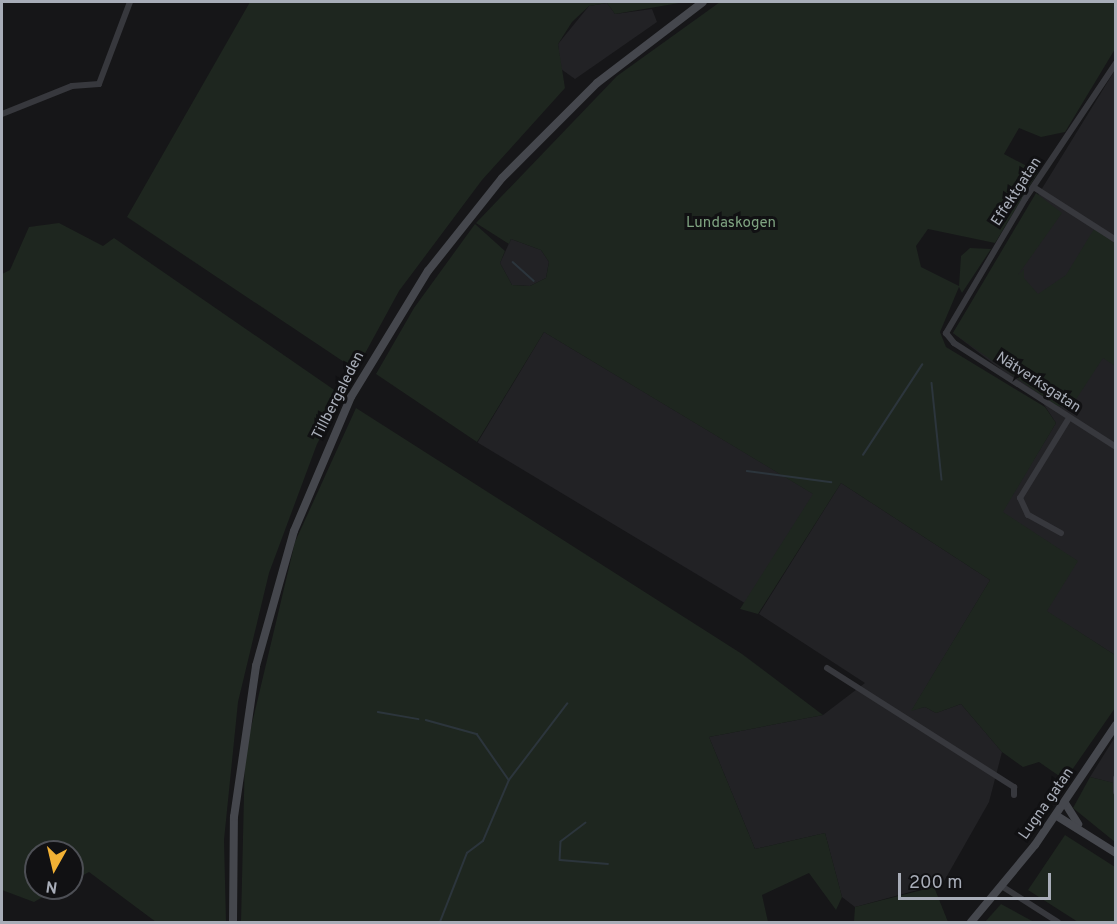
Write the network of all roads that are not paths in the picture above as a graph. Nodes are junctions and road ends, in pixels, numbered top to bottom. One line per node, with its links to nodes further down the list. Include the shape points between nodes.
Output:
1 (130, 2): 4 (street, via 99,84 72,86)
2 (703, 2): 21 (main road, Tillbergaleden, via 597,84 502,178 428,271 351,397 294,531 258,655 237,782)
3 (1116, 63): 5 (street, Effektgatan)
4 (2, 114)
5 (1035, 188): 6 (street); 7 (street, Effektgatan, via 949,322)
6 (1116, 240)
7 (948, 337): 8 (street, Nätverksgatan)
8 (1069, 418): 9 (street, Nätverksgatan); 10 (street, via 1020,498 1028,515)
9 (1116, 447)
10 (1061, 533)
11 (827, 668): 15 (street, via 1014,787)
12 (1116, 725): 16 (main road, Lugna gatan)
13 (1116, 778): 14 (street)
14 (1116, 792)
15 (1014, 795)
16 (1065, 803): 17 (main road, Lugna gatan); 18 (main road, via 1071,818)
17 (1057, 816): 18 (main road); 20 (main road, Lugna gatan)
18 (1099, 842): 19 (main road)
19 (1116, 853)
20 (1003, 887): 22 (main road, Lugna gatan); 23 (street)
21 (233, 922)
22 (971, 922)
23 (1058, 922)

